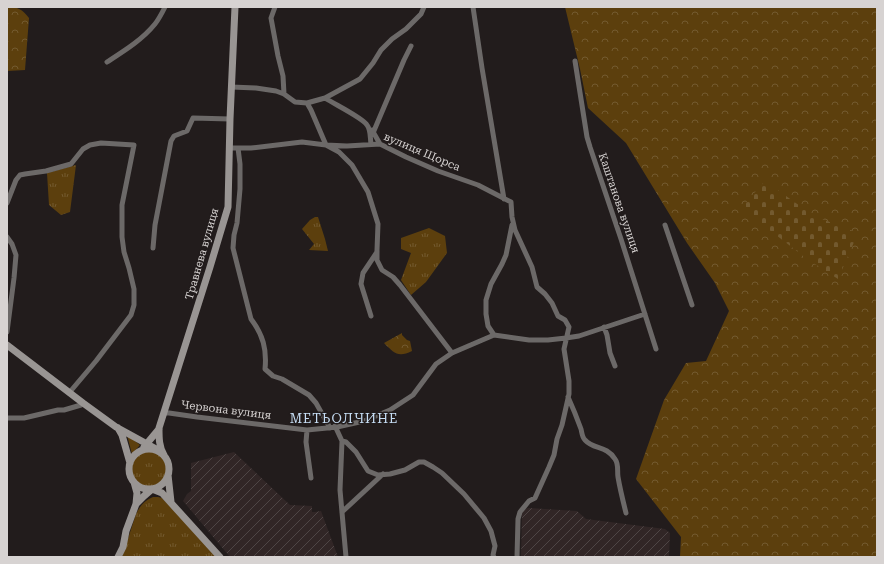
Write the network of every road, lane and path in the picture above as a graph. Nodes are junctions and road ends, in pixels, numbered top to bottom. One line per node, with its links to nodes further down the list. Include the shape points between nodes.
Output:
1 (164, 7): 8 (street, via 149,30)
2 (235, 7): 9 (street, Травнева вулиця)
3 (275, 7): 10 (street, via 272,18)
4 (424, 7): 11 (street, via 421,14 406,29 381,50 360,79)
5 (473, 7): 21 (street)
6 (411, 46): 15 (street)
7 (574, 61): 29 (street, Каштанова вулиця, via 587,137)
8 (107, 62)
9 (231, 87): 10 (street, via 256,88); 13 (street, Травнева вулиця)
10 (284, 94): 12 (street, via 295,102)
11 (325, 98): 12 (street); 14 (street)
12 (307, 103): 18 (street)
13 (230, 119): 19 (street, Травнева вулиця); 26 (street, via 193,118 187,131 174,136 155,224)
14 (367, 125): 15 (street); 16 (street)
15 (373, 133): 17 (street)
16 (371, 144): 17 (street, вулиця Щорса); 18 (street, вулиця Щорса)
17 (380, 144): 21 (street, вулиця Щорса, via 458,179 478,185)
18 (326, 145): 20 (street, вулиця Щорса, via 302,142); 27 (street, via 339,152 352,165 368,192 378,224)
19 (229, 148): 20 (street, вулиця Щорса); 42 (street, Травнева вулиця, via 228,207)
20 (238, 148): 45 (street, via 240,178 233,248 251,319 264,345 265,369 308,395)
21 (504, 199): 23 (street, via 511,202)
22 (7, 203): 39 (street, via 20,176 71,164 83,149 90,145 134,145 122,204 122,237 134,289 134,305 131,316)
23 (513, 222): 33 (street, via 506,255 486,300 488,326); 34 (street, via 532,267 537,287 569,327)
24 (665, 225): 28 (street)
25 (7, 236): 32 (street, via 16,255)
26 (153, 248)
27 (377, 252): 30 (street, via 363,273 361,284); 37 (street, via 377,260 382,270 400,285)
28 (692, 305)
29 (645, 314): 31 (street); 36 (street, Каштанова вулиця)
30 (371, 316)
31 (604, 327): 34 (street); 38 (street)
32 (7, 332)
33 (494, 335): 34 (street, via 529,340); 37 (street, Червона вулиця)
34 (566, 338): 40 (street, via 564,349 569,381)
35 (7, 345): 39 (street)
36 (656, 349)
37 (452, 353): 45 (street, Червона вулиця, via 436,364 413,395 390,410 364,421)
38 (615, 366)
39 (69, 392): 41 (street)
40 (568, 397): 62 (street, via 584,439 612,455 617,463); 67 (street, via 549,467 535,498 520,512)
41 (83, 403): 43 (street, via 64,410 24,418); 44 (street)
42 (164, 413): 46 (street, Травнева вулиця); 47 (street, Червона вулиця)
43 (7, 418)
44 (116, 427): 49 (street); 53 (street, via 122,435)
45 (333, 427): 47 (street, Червона вулиця); 48 (street)
46 (159, 428): 49 (street); 52 (street, via 159,443)
47 (307, 430): 56 (street)
48 (342, 441): 54 (street, via 356,452 368,471); 61 (street)
49 (147, 444): 50 (street); 51 (street)
50 (140, 450): 51 (street); 53 (street)
51 (158, 450): 52 (street)
52 (164, 455): 55 (street, via 169,466)
53 (130, 463): 57 (street, via 130,476)
54 (383, 474): 61 (street); 66 (street, via 405,470 419,462 433,466 464,494 484,518 495,546)
55 (168, 475): 58 (street, via 163,483); 59 (street)
56 (311, 478)
57 (134, 482): 58 (street, via 143,488); 60 (street)
58 (152, 489): 59 (street, via 162,493); 60 (street)
59 (171, 502): 64 (street)
60 (136, 504): 63 (street)
61 (342, 512): 65 (street)
62 (626, 513)
63 (118, 557)
64 (220, 557)
65 (346, 557)
66 (494, 557)
67 (517, 557)

